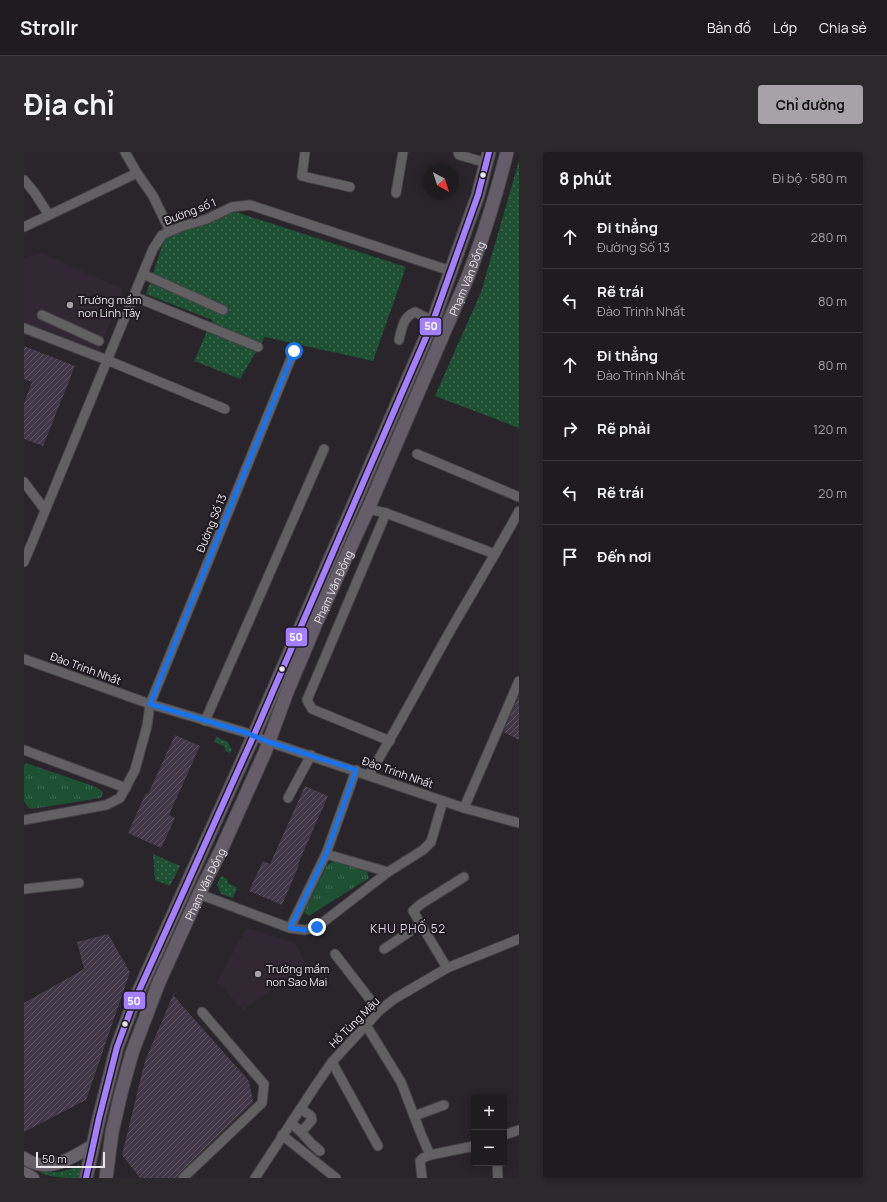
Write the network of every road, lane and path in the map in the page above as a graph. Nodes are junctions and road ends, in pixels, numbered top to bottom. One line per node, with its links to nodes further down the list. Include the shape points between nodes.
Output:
1 (125, 152): 7 (street)
2 (305, 152): 9 (street, via 302,176)
3 (403, 152): 10 (street)
4 (458, 152): 6 (street, via 459,155)
5 (507, 152): 33 (highway, Phạm Văn Đồng, via 498,189 467,280)
6 (488, 157): 14 (highway, Phạm Văn Đồng, via 478,195)
7 (137, 172): 11 (street); 13 (street, via 153,196)
8 (24, 180): 11 (street)
9 (350, 186)
10 (396, 193)
11 (49, 215): 12 (street)
12 (24, 227)
13 (170, 231): 14 (street, Đường số 1, via 207,219 232,207 250,205); 15 (street, Đường số 1, via 162,235 153,249)
14 (451, 271): 19 (highway, Phạm Văn Đồng)
15 (143, 274): 16 (street, Đường số 1); 17 (street)
16 (133, 296): 25 (street); 27 (street, Đường số 1)
17 (223, 310)
18 (42, 315): 20 (street)
19 (433, 321): 22 (street, via 415,312 409,314 404,322); 43 (highway, Phạm Văn Đồng)
20 (68, 326): 23 (street); 24 (street)
21 (24, 328): 24 (street)
22 (400, 340)
23 (99, 341)
24 (60, 342): 27 (street)
25 (258, 347)
26 (294, 351): 41 (street, Đường Số 13)
27 (107, 360): 28 (street); 34 (street, Đường số 1)
28 (225, 409)
29 (324, 449): 42 (street)
30 (417, 454): 32 (street)
31 (24, 482): 34 (street)
32 (519, 497)
33 (368, 509): 36 (street); 45 (highway, Phạm Văn Đồng, via 314,628)
34 (45, 510): 38 (street, Đường số 1)
35 (519, 511): 37 (street)
36 (386, 513): 37 (street); 44 (street, via 307,700 312,709)
37 (495, 554): 44 (street)
38 (24, 559)
39 (24, 659): 41 (street, Đào Trinh Nhất)
40 (519, 681): 53 (street)
41 (150, 704): 42 (street, Đào Trinh Nhất); 50 (street, Đường Số 13, via 135,770)
42 (204, 721): 43 (street, Đào Trinh Nhất)
43 (254, 735): 45 (street, Đào Trinh Nhất); 80 (highway, Phạm Văn Đồng, via 133,1004 117,1047)
44 (390, 741): 49 (street)
45 (269, 742): 47 (street, Đào Trinh Nhất); 61 (highway, Phạm Văn Đồng)
46 (24, 750): 50 (street)
47 (311, 755): 48 (street, Đào Trinh Nhất); 51 (street)
48 (356, 770): 49 (street, Đào Trinh Nhất); 56 (street)
49 (369, 775): 52 (street, Đào Trinh Nhất)
50 (126, 788): 54 (street, Đường Số 13, via 120,798 106,805)
51 (288, 798)
52 (443, 801): 53 (street, Đào Trinh Nhất); 57 (street, via 431,842)
53 (464, 808): 55 (street, Đào Trinh Nhất)
54 (24, 820)
55 (519, 822)
56 (326, 854): 57 (street); 63 (street)
57 (388, 872): 63 (street, via 317,927 305,930)
58 (464, 877): 62 (street, via 413,911)
59 (79, 883): 60 (street)
60 (24, 889)
61 (199, 894): 63 (street); 90 (highway, Phạm Văn Đồng, via 159,982 132,1053 112,1132)
62 (421, 924): 65 (street); 67 (street)
63 (290, 928)
64 (517, 943): 67 (street, Hồ Tùng Mậu)
65 (384, 949)
66 (335, 954): 68 (street)
67 (447, 968): 68 (street, Hồ Tùng Mậu, via 394,999)
68 (379, 1011): 70 (street, Hồ Tùng Mậu)
69 (202, 1012): 91 (street, via 264,1084 262,1103)
70 (366, 1025): 71 (street, Hồ Tùng Mậu); 74 (street, via 401,1082)
71 (332, 1062): 73 (street, Hồ Tùng Mậu); 81 (street)
72 (444, 1105): 74 (street)
73 (301, 1109): 75 (street, Hồ Tùng Mậu); 76 (street, via 312,1120 304,1129)
74 (414, 1116): 84 (street)
75 (291, 1123): 76 (street); 79 (street, Hồ Tùng Mậu)
76 (299, 1130): 83 (street)
77 (519, 1130): 78 (street)
78 (507, 1134)
79 (282, 1135): 92 (street, Hồ Tùng Mậu); 93 (street)
80 (92, 1146): 85 (main road, via 48,1166 36,1165); 89 (highway, Phạm Văn Đồng)
81 (378, 1146)
82 (471, 1147): 84 (street)
83 (320, 1151)
84 (430, 1156): 94 (street, via 420,1161)
85 (24, 1158)
86 (497, 1166): 95 (street)
87 (24, 1173): 88 (main road)
88 (33, 1178)
89 (86, 1178)
90 (106, 1178)
91 (183, 1178)
92 (255, 1178)
93 (336, 1178)
94 (422, 1178)
95 (498, 1178)

